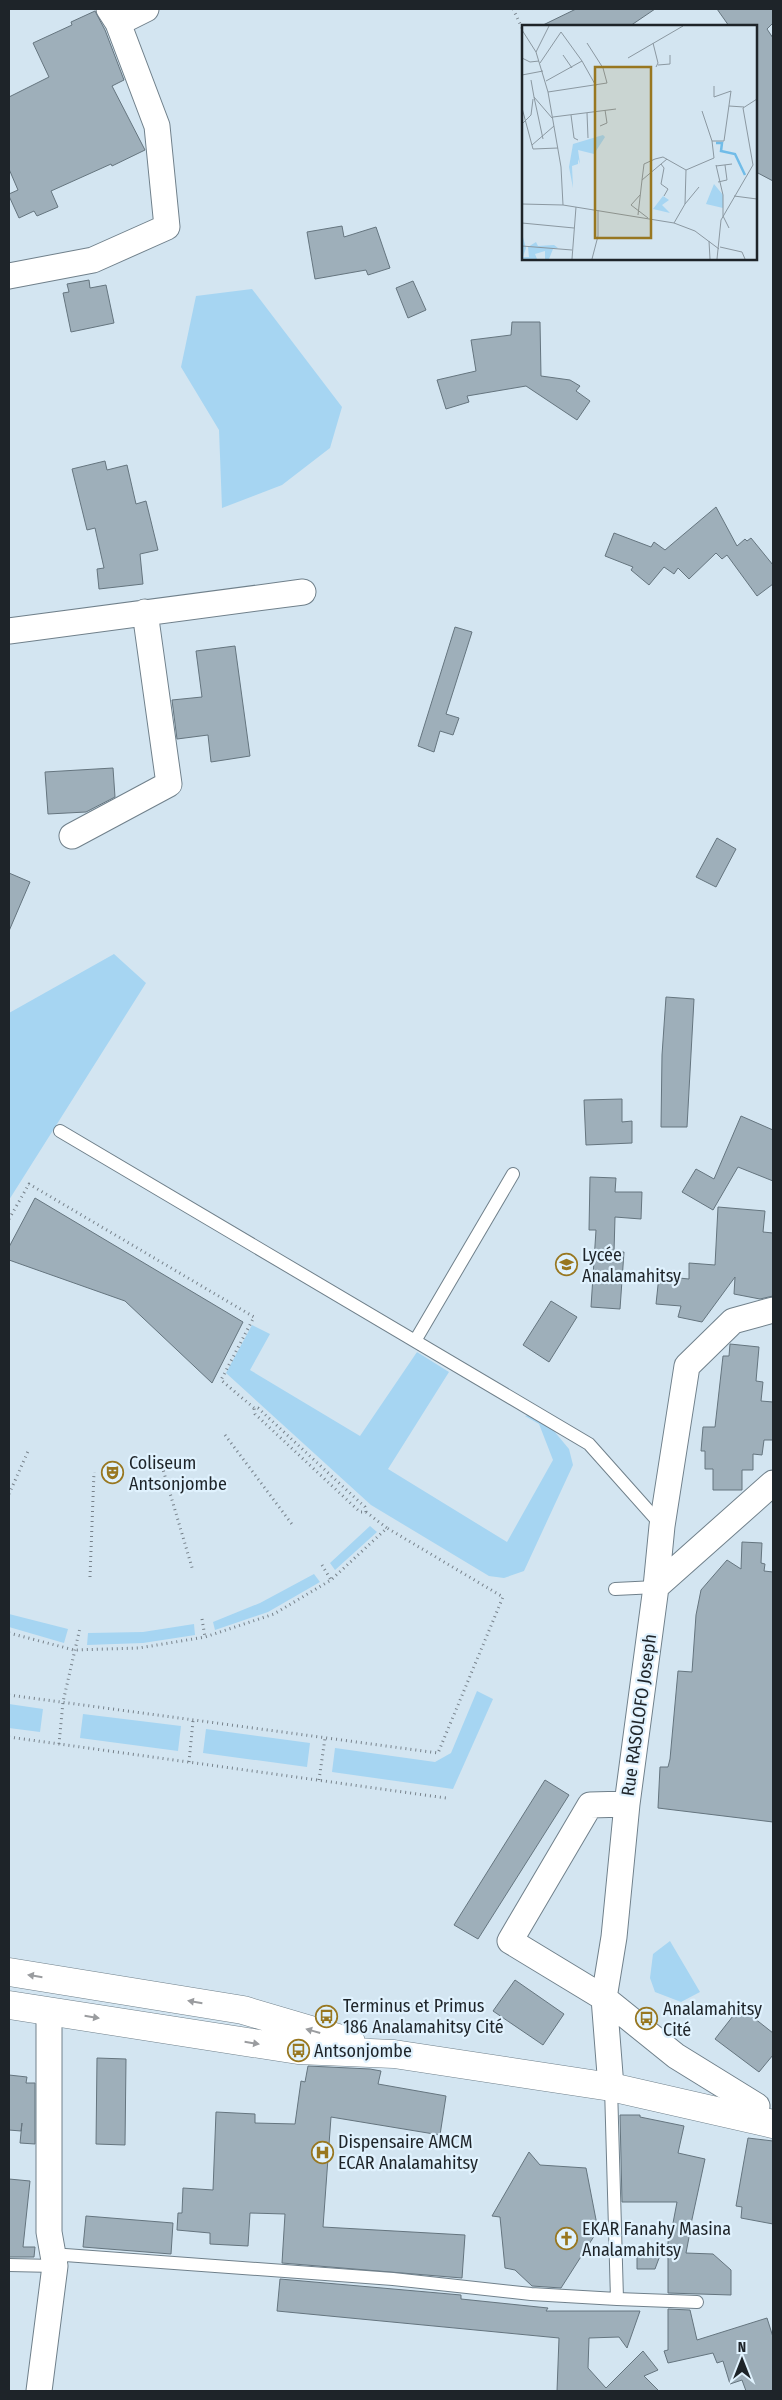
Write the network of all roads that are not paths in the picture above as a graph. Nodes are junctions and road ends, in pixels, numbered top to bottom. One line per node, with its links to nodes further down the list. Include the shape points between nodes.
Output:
1 (146, 9): 2 (street)
2 (114, 16): 3 (street, via 157,126 168,227 93,260)
3 (12, 269)
4 (303, 592): 5 (street)
5 (145, 612): 6 (street); 7 (street, via 168,784)
6 (9, 631)
7 (72, 836)
8 (60, 1131): 11 (lane)
9 (513, 1174): 11 (lane)
10 (773, 1310): 13 (street, Rue RASOLOFO Joseph, via 732,1321 687,1366)
11 (415, 1341): 13 (lane, via 589,1444)
12 (773, 1483): 14 (street)
13 (662, 1526): 14 (street, Rue RASOLOFO Joseph)
14 (656, 1587): 15 (lane); 16 (street, Rue RASOLOFO Joseph)
15 (615, 1589)
16 (627, 1804): 18 (street, Rue RASOLOFO Joseph, via 614,1937); 18 (street, via 590,1805 510,1941)
17 (9, 1972): 21 (main road, one-way to 17, via 243,2010)
18 (604, 1998): 22 (street, Rue RASOLOFO Joseph); 23 (street, via 676,2056 756,2106)
19 (9, 2005): 20 (main road)
20 (49, 2011): 21 (main road, one-way to 21, via 293,2049); 25 (street, via 49,2232)
21 (394, 2054): 22 (main road)
22 (611, 2087): 23 (main road); 26 (lane)
23 (763, 2121)
24 (9, 2265): 25 (lane)
25 (55, 2266): 26 (lane, via 65,2255); 28 (street)
26 (617, 2299): 27 (lane)
27 (697, 2302)
28 (40, 2391)

